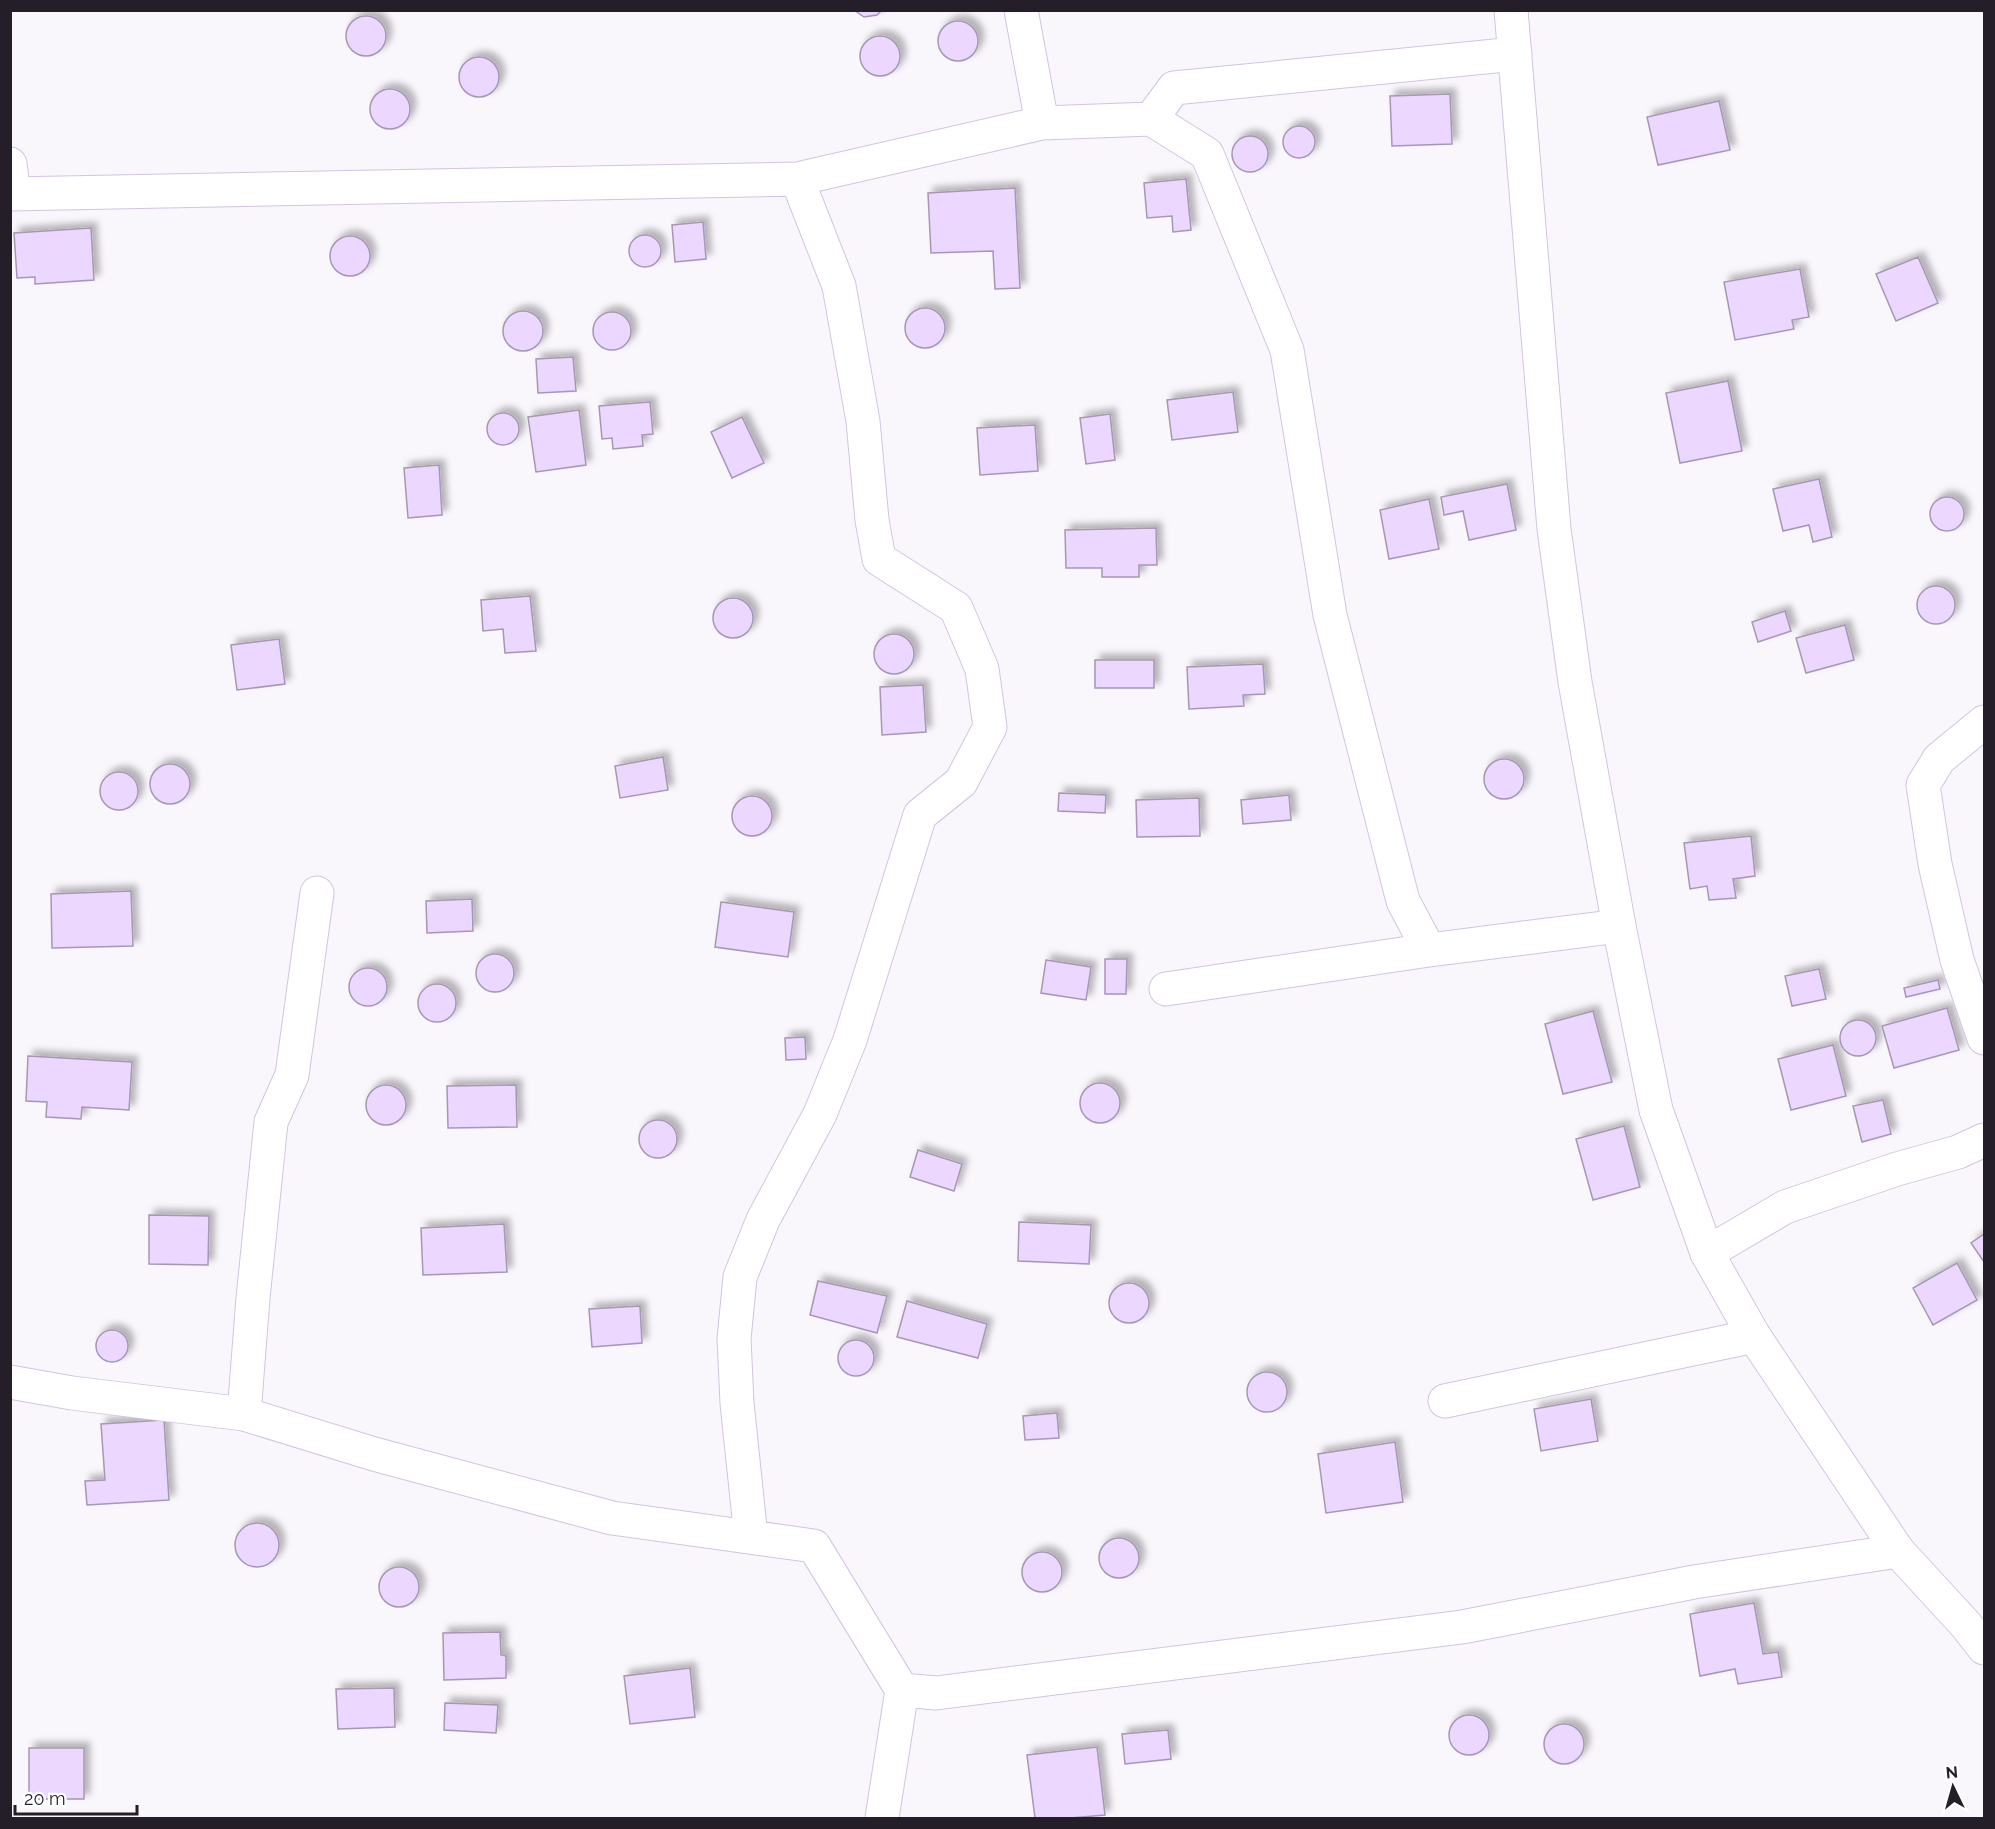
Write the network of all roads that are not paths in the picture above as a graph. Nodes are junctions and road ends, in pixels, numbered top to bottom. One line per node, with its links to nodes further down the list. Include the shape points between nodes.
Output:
1 (1021, 10): 5 (street)
2 (1511, 10): 3 (street)
3 (1515, 54): 4 (street, via 1174,88); 10 (street, via 1554,529 1575,682)
4 (1151, 118): 5 (street); 11 (street, via 1208,154 1287,350 1330,615 1403,901)
5 (1042, 123): 6 (street)
6 (797, 179): 7 (street); 20 (street, via 839,286 863,421 879,559 956,608 982,669 990,727 961,782 920,815 850,1040 820,1114 763,1220 740,1276 734,1339)
7 (12, 184)
8 (1984, 722): 13 (street, via 1939,759 1923,784 1935,864 1957,960)
9 (317, 893): 19 (street, via 292,1075 271,1122)
10 (1619, 926): 11 (street); 15 (street, via 1656,1110)
11 (1429, 950): 12 (street)
12 (1166, 989)
13 (1984, 1038)
14 (1984, 1140): 15 (street, via 1958,1152 1785,1207)
15 (1707, 1252): 16 (street)
16 (1754, 1336): 18 (street); 21 (street)
17 (10, 1382): 19 (street, via 72,1394)
18 (1445, 1401)
19 (244, 1414): 20 (street, via 374,1454 612,1518)
20 (751, 1537): 23 (street, via 813,1546)
21 (1898, 1551): 22 (street); 23 (street, via 1694,1582 1462,1627 936,1693)
22 (1984, 1648)
23 (902, 1690): 24 (street)
24 (882, 1818)

